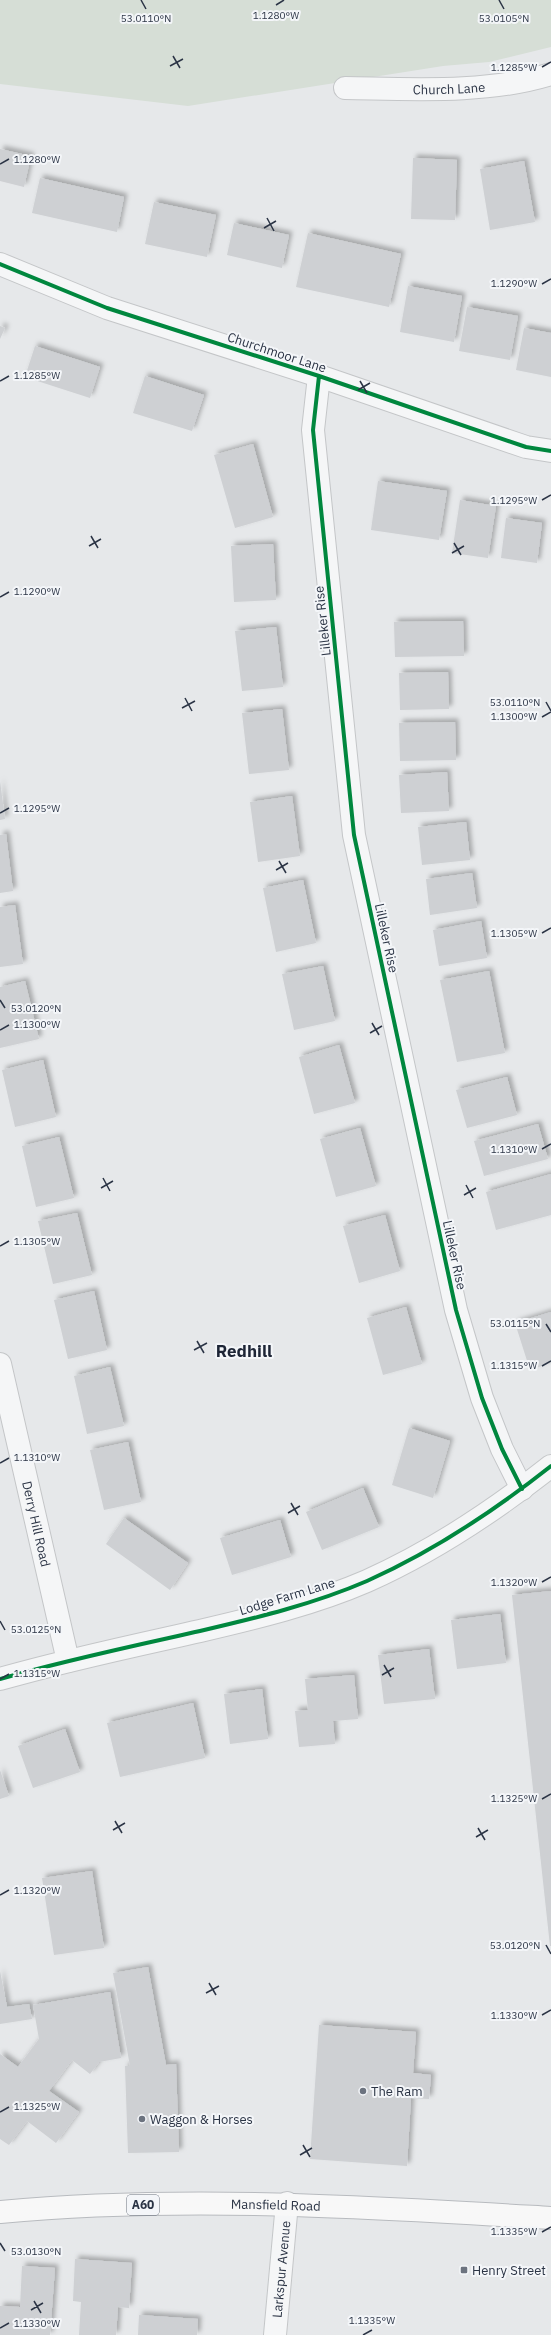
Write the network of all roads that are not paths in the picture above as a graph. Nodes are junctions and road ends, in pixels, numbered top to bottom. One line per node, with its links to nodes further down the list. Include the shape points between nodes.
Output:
1 (551, 74): 2 (street, Church Lane, via 530,81 441,90)
2 (345, 88)
3 (0, 264): 4 (street, Churchmoor Lane, via 107,308)
4 (319, 376): 5 (street, Churchmoor Lane, via 526,447); 8 (street, Lilleker Rise, via 313,430 354,836 456,1310 482,1398 502,1449)
5 (551, 451)
6 (0, 1364): 9 (street, Derry Hill Road)
7 (551, 1466): 8 (street, Lodge Farm Lane)
8 (522, 1489): 9 (street, Lodge Farm Lane, via 449,1539 366,1581 262,1616)
9 (68, 1660): 10 (street, Lodge Farm Lane)
10 (0, 1679)
11 (287, 2203): 12 (highway, Mansfield Road / A60, via 66,2206); 13 (highway, Mansfield Road / A60); 14 (street, Larkspur Avenue)
12 (0, 2212)
13 (551, 2218)
14 (274, 2335)

